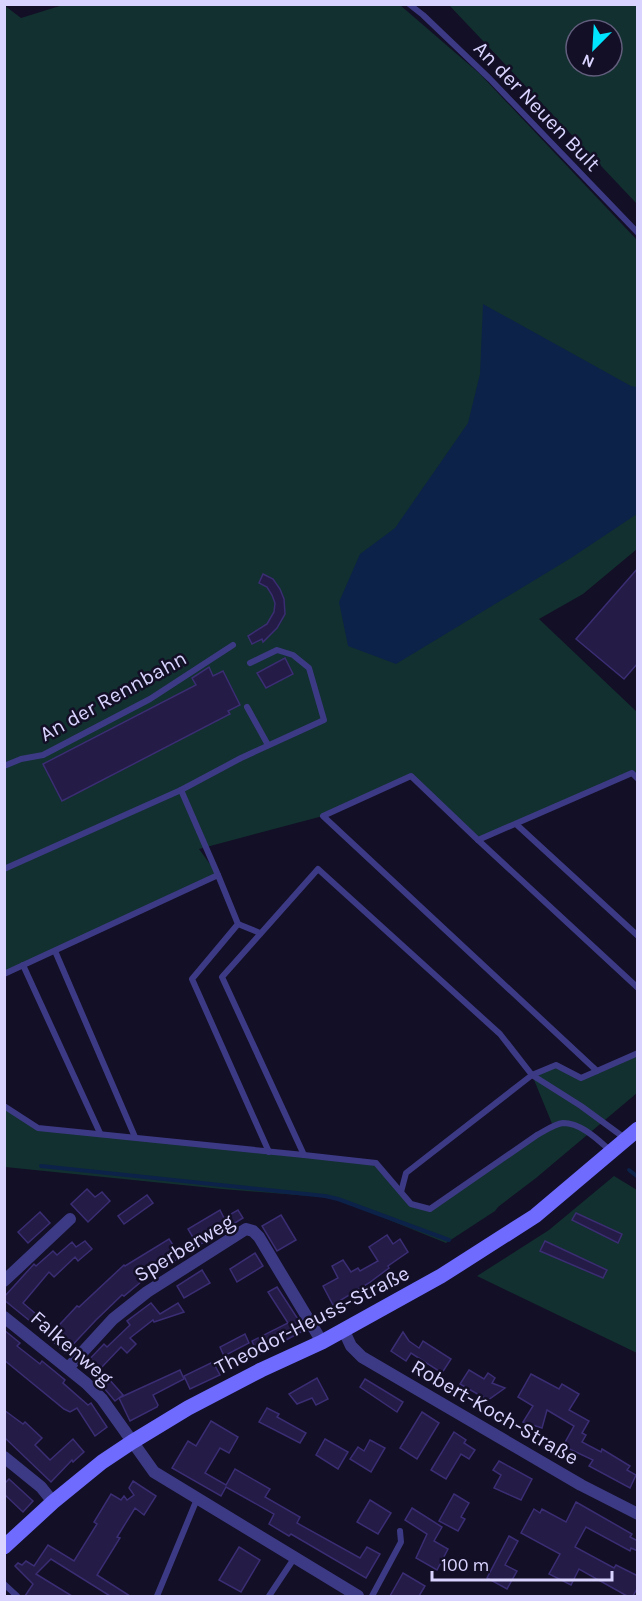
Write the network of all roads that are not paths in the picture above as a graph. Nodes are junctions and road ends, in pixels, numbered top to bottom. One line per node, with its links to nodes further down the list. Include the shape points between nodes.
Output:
1 (409, 4): 2 (lane, An der Neuen Bult, via 490,80)
2 (638, 233)
3 (233, 645): 7 (lane, An der Rennbahn, via 150,699 43,755)
4 (250, 663): 6 (lane, via 277,650 293,655 309,668 324,720)
5 (247, 708): 6 (lane)
6 (268, 745): 9 (lane)
7 (4, 766)
8 (638, 779): 10 (lane, via 632,773)
9 (181, 790): 12 (lane); 13 (lane)
10 (516, 824): 11 (lane); 16 (lane)
11 (478, 840): 20 (lane); 22 (lane, via 411,776 323,816)
12 (4, 869)
13 (218, 875): 14 (lane); 17 (lane)
14 (238, 924): 15 (lane); 28 (lane, via 192,979)
15 (260, 933): 23 (lane, via 318,868 500,1034); 30 (lane, via 222,976)
16 (638, 936)
17 (55, 951): 18 (lane); 27 (lane)
18 (23, 965): 19 (lane); 25 (lane)
19 (4, 974)
20 (638, 988)
21 (638, 1053): 22 (lane)
22 (597, 1071): 23 (lane, via 582,1078 556,1065)
23 (532, 1075): 26 (lane); 31 (lane, via 406,1173)
24 (4, 1106): 25 (lane, via 38,1128)
25 (100, 1133): 27 (lane)
26 (632, 1134): 29 (street, Theodor-Heuss-Straße)
27 (135, 1137): 28 (lane)
28 (269, 1152): 30 (lane)
29 (612, 1152): 31 (lane, via 583,1129 563,1123 537,1136 430,1209 411,1204); 35 (street, Theodor-Heuss-Straße, via 535,1216)
30 (304, 1155): 31 (lane, via 376,1163)
31 (401, 1192)
32 (70, 1219): 33 (street)
33 (4, 1281)
34 (4, 1317): 37 (street, Falkenweg)
35 (344, 1331): 36 (street, Theodor-Heuss-Straße); 42 (street, Robert-Koch-Straße, via 362,1357)
36 (322, 1342): 37 (street, Sperberweg, via 260,1237 246,1229 147,1292 113,1319); 38 (street, Theodor-Heuss-Straße, via 188,1408)
37 (68, 1368): 38 (street, Falkenweg, via 102,1399)
38 (132, 1442): 40 (street, Falkenweg, via 154,1472); 41 (street, Theodor-Heuss-Straße)
39 (4, 1457): 41 (street)
40 (197, 1498): 45 (street, Falkenweg); 48 (lane)
41 (53, 1502): 44 (street, Theodor-Heuss-Straße)
42 (638, 1514)
43 (400, 1531): 51 (lane, via 401,1542)
44 (4, 1547)
45 (295, 1557): 49 (lane); 50 (street, Falkenweg)
46 (4, 1584): 47 (lane)
47 (17, 1596)
48 (157, 1596)
49 (269, 1596)
50 (358, 1596)
51 (372, 1596)

